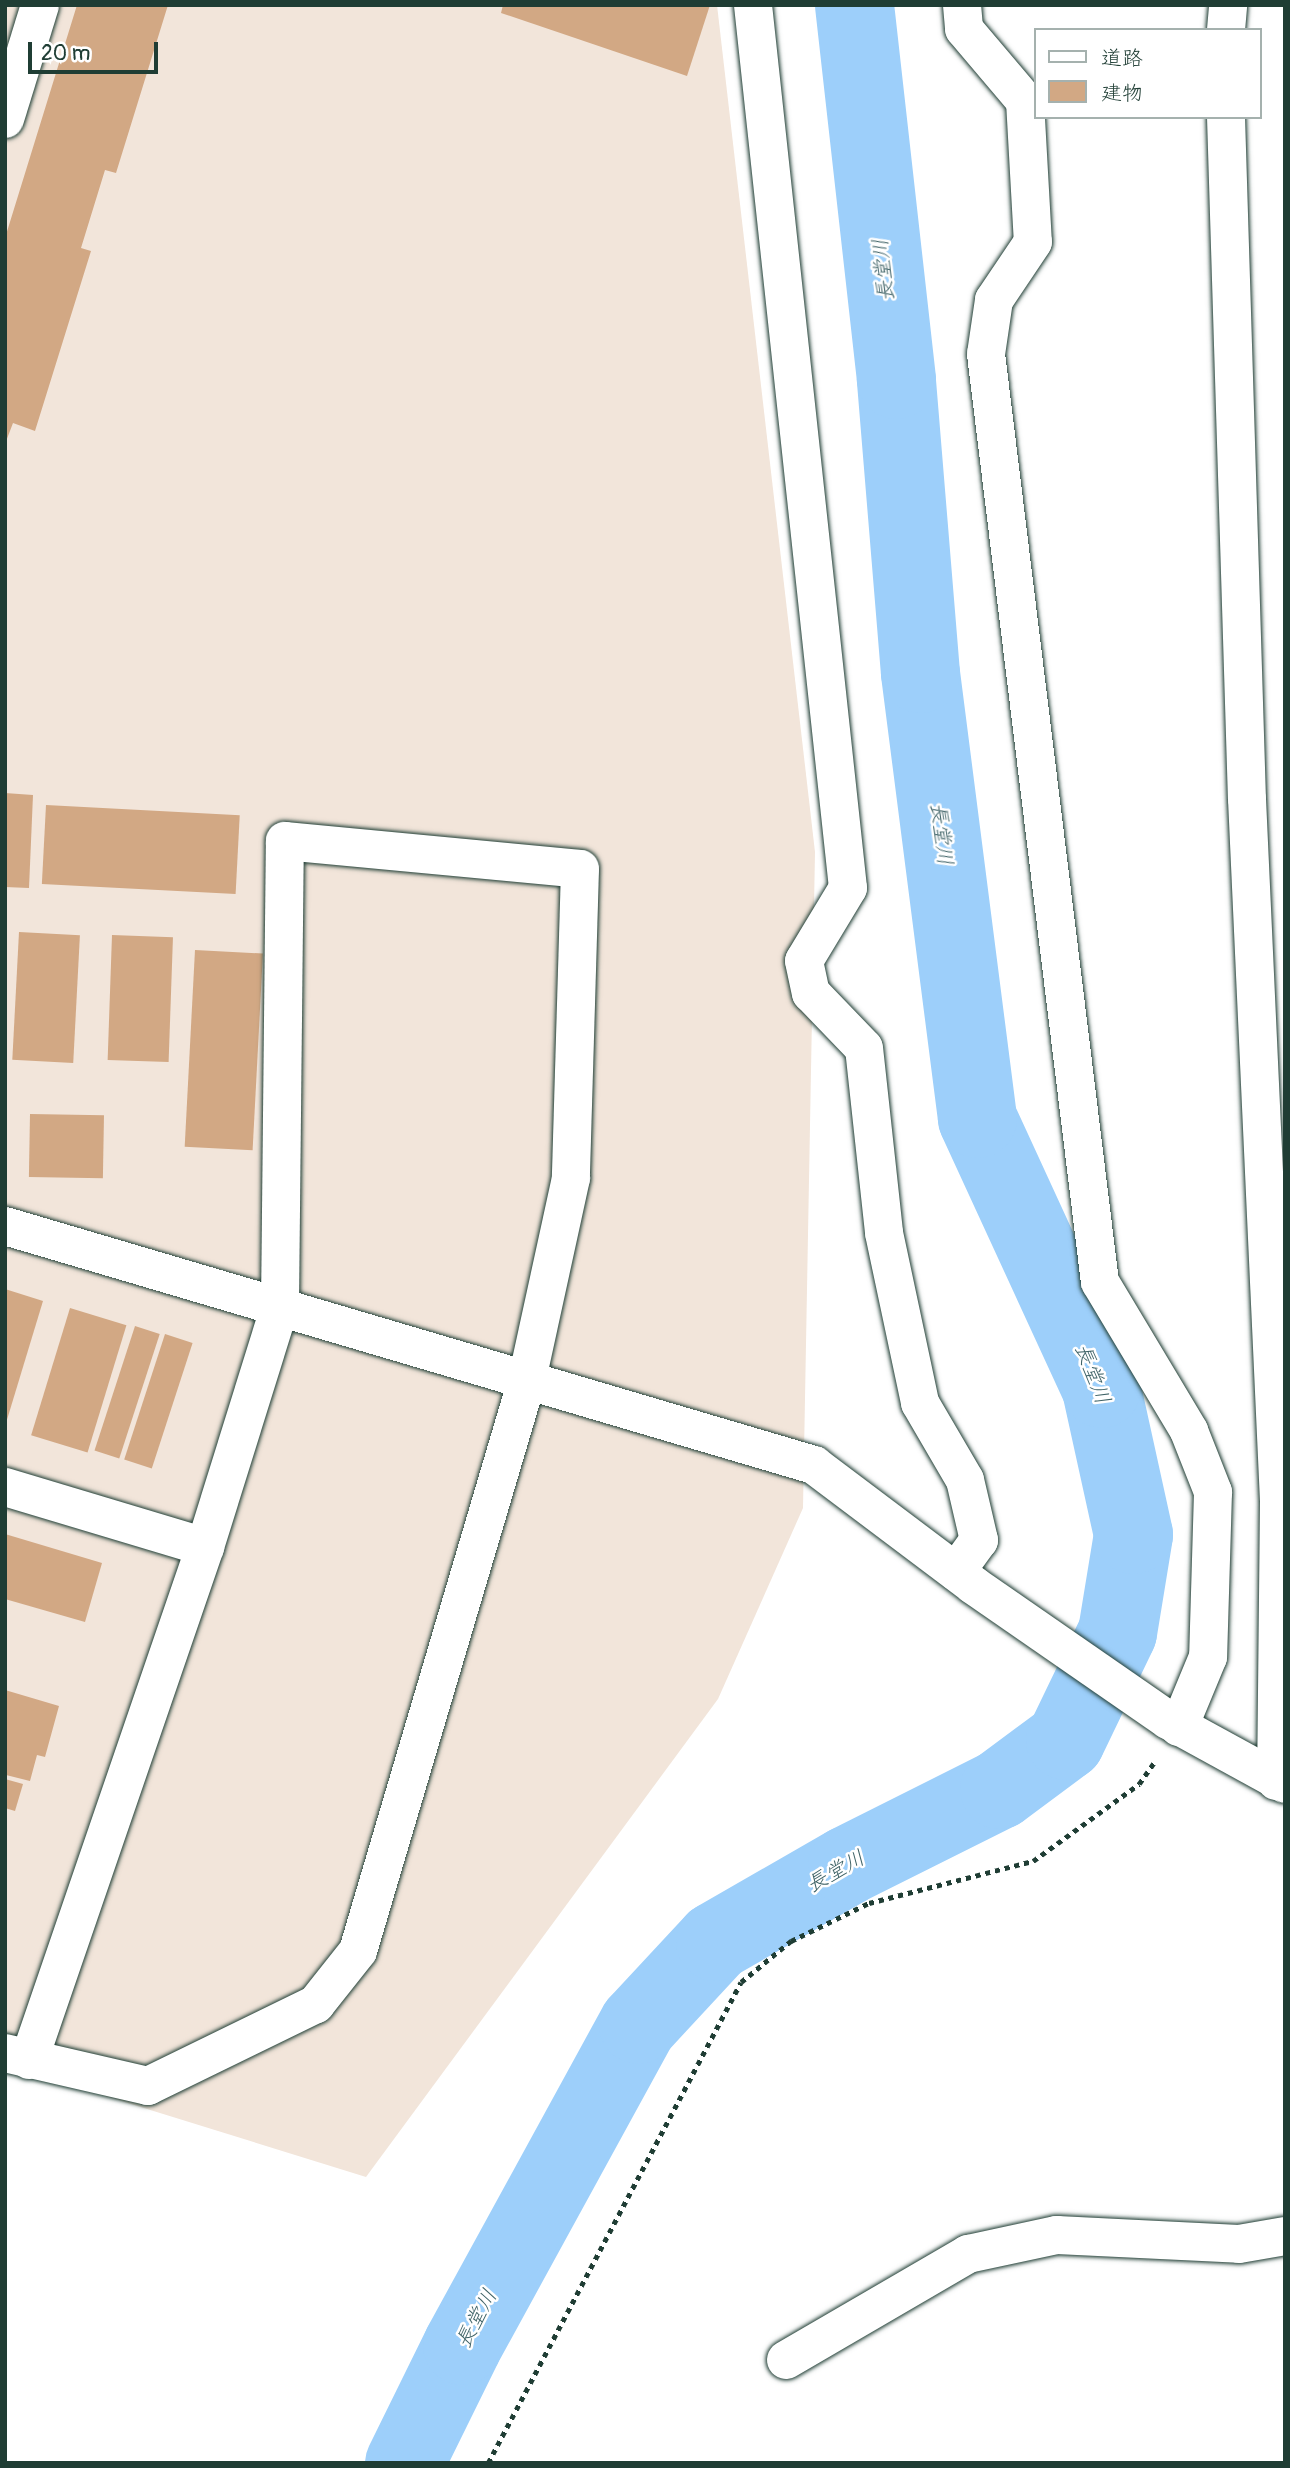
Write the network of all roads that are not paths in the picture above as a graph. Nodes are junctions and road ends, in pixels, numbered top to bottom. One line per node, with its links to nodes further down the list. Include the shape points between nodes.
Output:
1 (40, 5): 6 (street)
2 (754, 5): 13 (street, via 848,888 804,961 811,992 864,1048 884,1233 920,1403 964,1480 979,1539)
3 (962, 5): 14 (street, via 964,29 1025,101 1033,242 994,300 986,354 1100,1282 1189,1431 1213,1492 1208,1657)
4 (1228, 5): 5 (street)
5 (1226, 28)
6 (5, 119)
7 (1226, 119): 15 (street, via 1247,786 1279,1501)
8 (5, 1226): 9 (street)
9 (280, 1306): 10 (street); 10 (street, via 285,841 580,869 571,1178); 12 (street)
10 (527, 1380): 13 (street, via 814,1465); 16 (street, via 358,1951 316,2004 148,2086)
11 (5, 1487): 12 (street)
12 (205, 1547): 16 (street)
13 (964, 1578): 14 (street)
14 (1173, 1723): 15 (street)
15 (1280, 1782)
16 (17, 2056)
17 (1285, 2236): 18 (street, via 1239,2244 1056,2235 968,2254)
18 (786, 2360)

